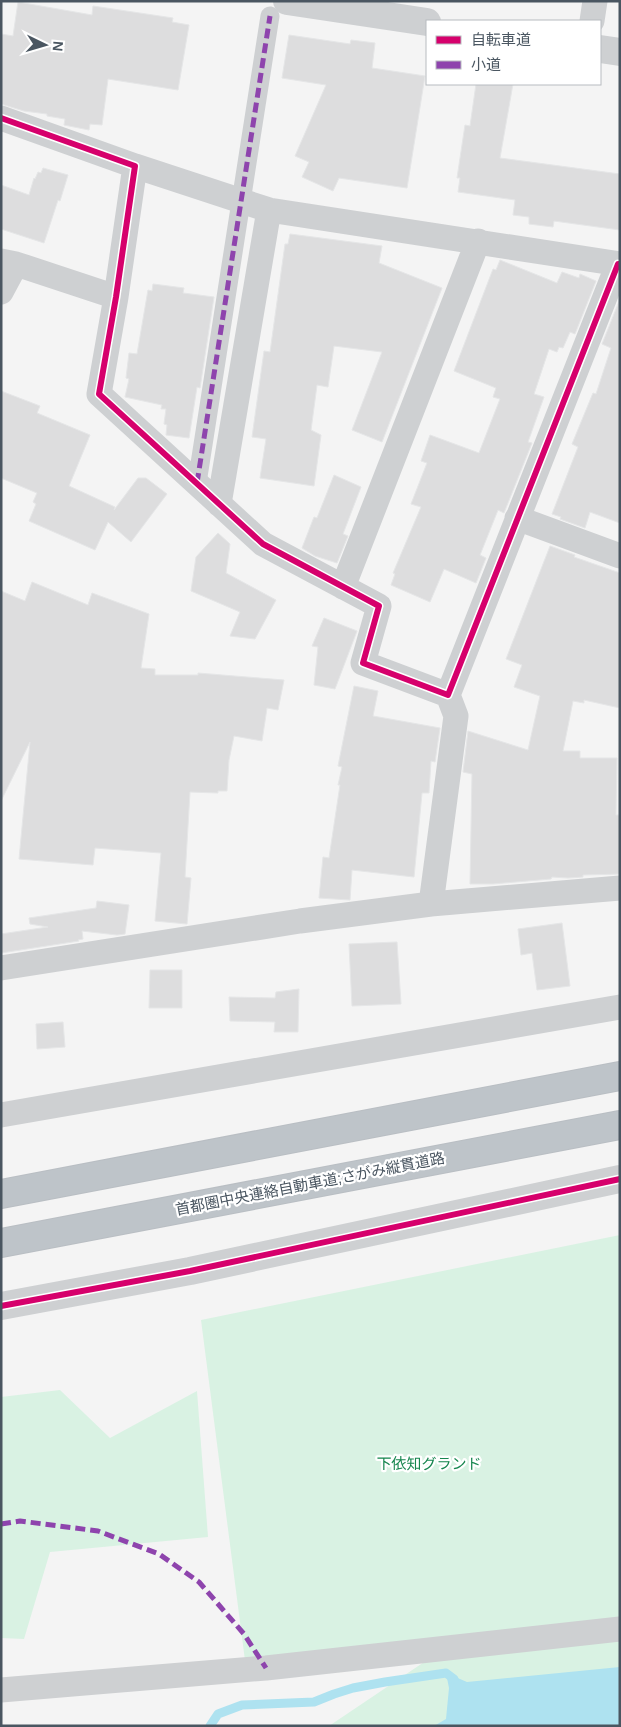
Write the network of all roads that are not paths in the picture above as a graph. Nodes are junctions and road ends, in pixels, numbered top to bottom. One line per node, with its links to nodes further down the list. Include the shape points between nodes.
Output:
1 (595, 1): 3 (street)
2 (279, 8): 4 (street); 9 (street)
3 (592, 20)
4 (426, 22)
5 (601, 49): 6 (street)
6 (620, 52)
7 (1, 118): 8 (street)
8 (135, 166): 9 (street); 15 (street)
9 (241, 201): 10 (street); 16 (street)
10 (270, 210): 11 (street); 17 (street)
11 (478, 241): 13 (street); 20 (street)
12 (9, 263): 14 (street); 15 (street)
13 (619, 264): 18 (street)
14 (1, 292)
15 (116, 296): 16 (street, via 99,394)
16 (196, 483): 17 (street)
17 (219, 504): 20 (street, via 263,544)
18 (517, 518): 19 (street); 21 (street)
19 (620, 556)
20 (343, 587): 21 (street, via 379,606 363,663)
21 (448, 695): 23 (street, via 456,716)
22 (620, 888): 23 (street)
23 (431, 904): 24 (street, via 300,920)
24 (1, 968)
25 (620, 1007): 27 (street)
26 (620, 1076): 30 (highway)
27 (1, 1115)
28 (620, 1124): 31 (highway, 首都圏中央連絡自動車道;さがみ縦貫道路)
29 (620, 1180): 32 (street, via 199,1269)
30 (1, 1194)
31 (1, 1243)
32 (1, 1306)
33 (620, 1629): 34 (street, via 266,1668)
34 (1, 1690)

